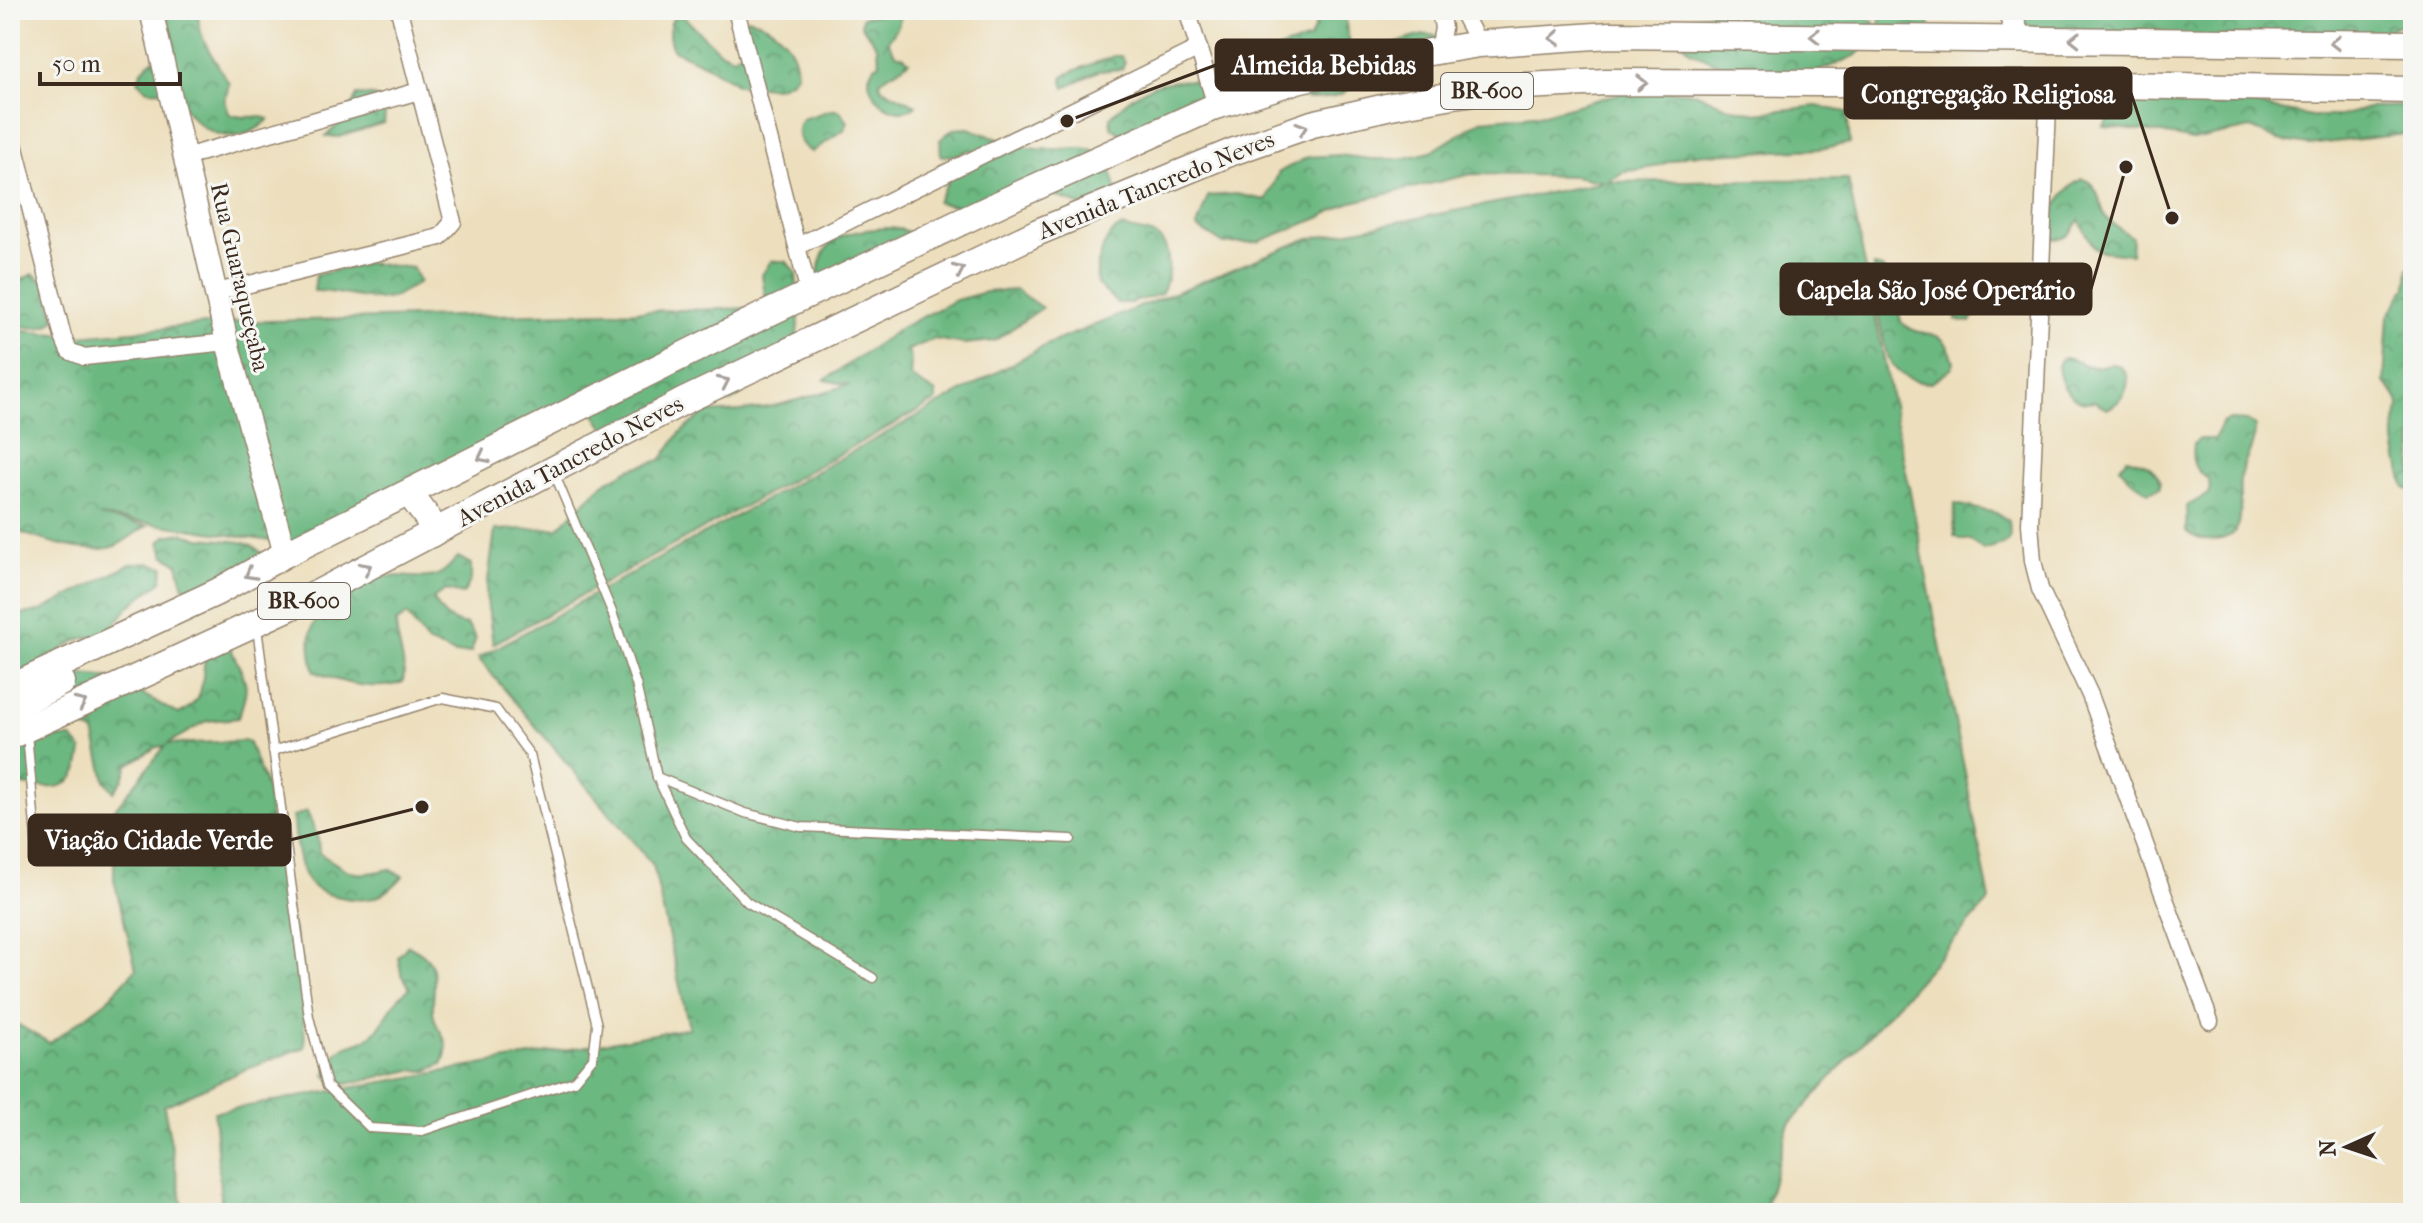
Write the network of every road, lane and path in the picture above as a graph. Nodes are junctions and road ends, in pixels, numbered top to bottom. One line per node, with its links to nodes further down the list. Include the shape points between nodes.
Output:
1 (152, 10): 18 (main road, Rua Guaraqueçaba)
2 (399, 10): 15 (street)
3 (736, 10): 19 (street)
4 (1187, 10): 11 (street)
5 (1440, 10): 12 (street)
6 (1461, 10): 9 (street)
7 (2008, 10): 8 (main road)
8 (2020, 38): 9 (main road, Avenida Tancredo Neves / BR-600, one-way to 9, via 1624,34); 10 (main road, Avenida Tancredo Neves / BR-600, one-way to 8)
9 (1479, 44): 12 (main road, Avenida Tancredo Neves / BR-600)
10 (2413, 44)
11 (1199, 48): 16 (street); 19 (street)
12 (1439, 50): 16 (main road, Avenida Tancredo Neves / BR-600, via 1297,80)
13 (2049, 84): 14 (main road, Avenida Tancredo Neves / BR-600); 23 (main road, Avenida Tancredo Neves / BR-600, one-way to 13, via 684,401 1038,232 1312,124 1404,103 1606,82); 36 (street, via 2030,524 2033,561 2040,589 2090,695)
14 (2413, 90)
15 (419, 91): 18 (street); 20 (street, via 453,222 440,237)
16 (1216, 106): 21 (main road, Avenida Tancredo Neves / BR-600)
17 (10, 128): 22 (street, via 69,351 84,357)
18 (185, 157): 20 (main road, Rua Guaraqueçaba)
19 (798, 246): 21 (street)
20 (217, 292): 22 (main road, Rua Guaraqueçaba)
21 (809, 293): 24 (main road, Avenida Tancredo Neves / BR-600, one-way to 24)
22 (227, 342): 26 (main road, Rua Guaraqueçaba)
23 (553, 470): 25 (main road, Avenida Tancredo Neves / BR-600); 32 (lane, via 612,612 636,684)
24 (410, 494): 25 (main road, via 429,520); 26 (main road, Avenida Tancredo Neves / BR-600)
25 (431, 534): 28 (main road, Avenida Tancredo Neves / BR-600, one-way to 25)
26 (285, 554): 27 (main road, Avenida Tancredo Neves / BR-600, one-way to 27)
27 (217, 592): 29 (main road, Avenida Tancredo Neves / BR-600); 30 (main road)
28 (257, 623): 30 (main road, Avenida Tancredo Neves / BR-600, one-way to 28); 31 (lane)
29 (10, 688)
30 (16, 724): 34 (lane)
31 (273, 751): 31 (lane, via 309,1017 327,1086 370,1128 422,1131 574,1081 593,1058 597,1025 530,755 496,709 443,698)
32 (657, 777): 33 (lane, via 745,813 801,827); 35 (lane, via 686,838 747,902)
33 (1071, 839)
34 (38, 862)
35 (873, 978)
36 (2210, 1021)

